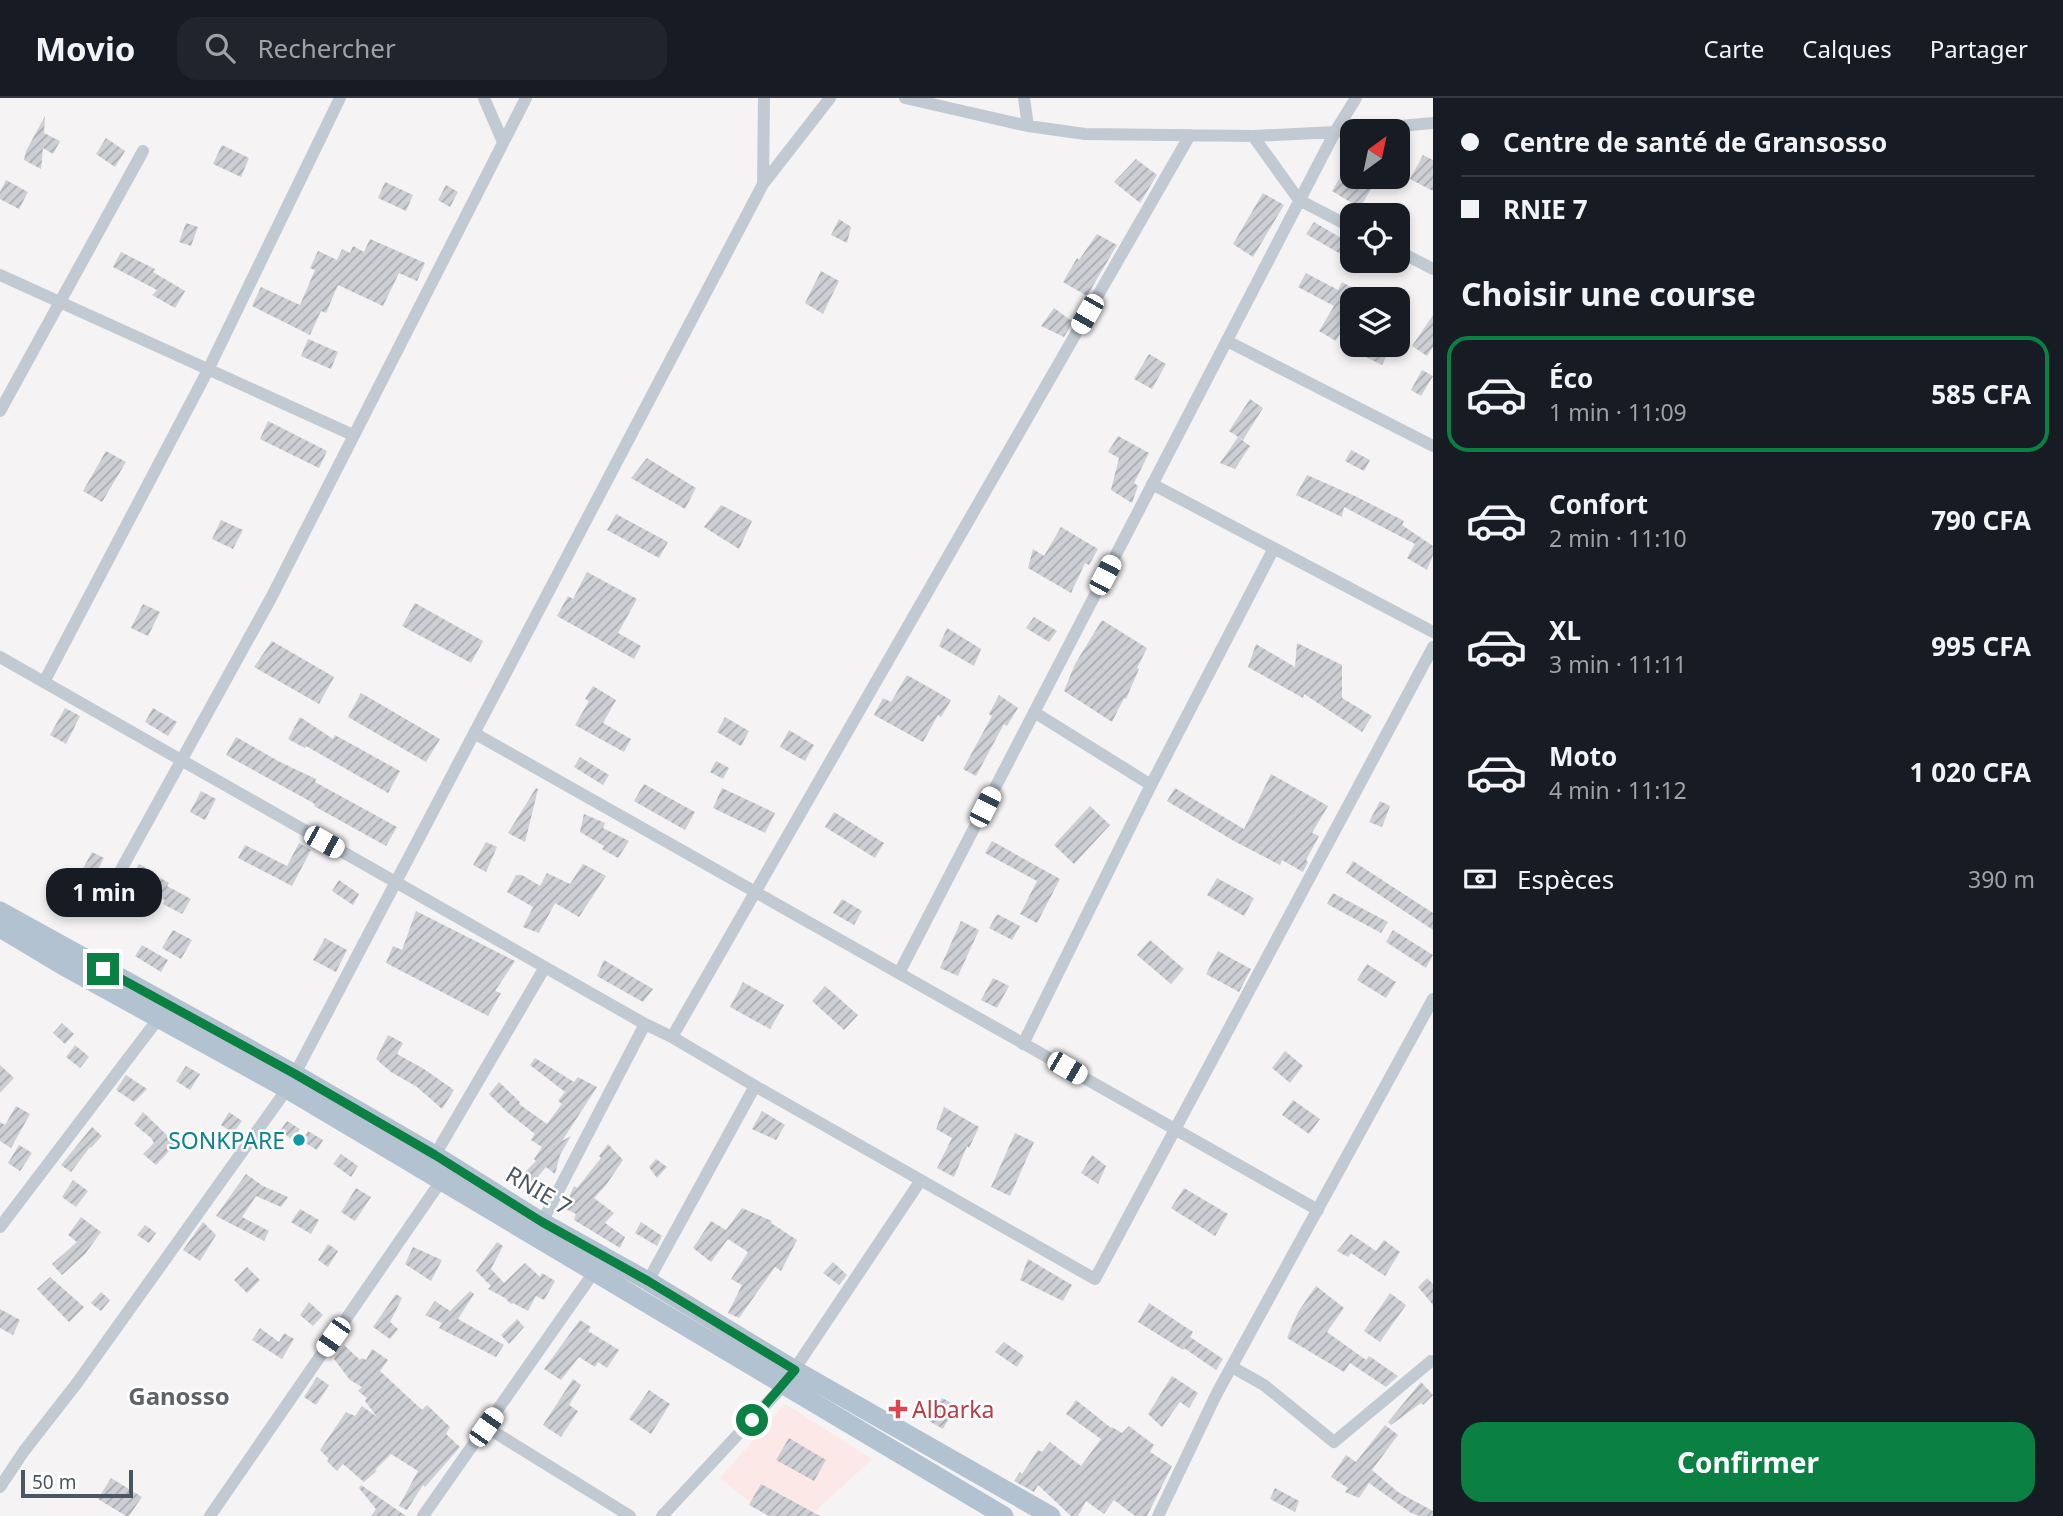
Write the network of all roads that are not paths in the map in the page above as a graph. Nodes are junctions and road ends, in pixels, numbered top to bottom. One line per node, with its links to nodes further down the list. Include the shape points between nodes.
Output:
1 (341, 98): 24 (street)
2 (484, 98): 14 (street)
3 (526, 98): 14 (street)
4 (764, 98): 16 (street)
5 (830, 98): 16 (street)
6 (905, 98): 10 (street)
7 (1024, 98): 10 (street)
8 (1356, 98): 11 (street)
9 (1433, 123): 11 (street)
10 (1028, 126): 12 (street, via 1085,134)
11 (1335, 132): 13 (street); 17 (street)
12 (1190, 135): 13 (street); 39 (street)
13 (1253, 136): 17 (street)
14 (503, 142): 26 (street)
15 (143, 150): 22 (street)
16 (763, 184): 35 (street)
17 (1299, 200): 18 (street); 23 (street)
18 (1340, 221)
19 (1410, 257): 20 (street)
20 (1433, 269)
21 (0, 275): 22 (street)
22 (60, 302): 24 (street); 25 (street)
23 (1227, 341): 27 (street); 28 (street)
24 (208, 370): 26 (street); 33 (street)
25 (0, 411)
26 (353, 436): 36 (street)
27 (1433, 446)
28 (1152, 484): 29 (street); 34 (street)
29 (1274, 548): 30 (street); 37 (street)
30 (1433, 632)
31 (1433, 647): 52 (street)
32 (0, 657): 33 (street)
33 (44, 682): 36 (street)
34 (1034, 712): 37 (street); 44 (street)
35 (474, 733): 38 (street); 39 (street)
36 (181, 761): 38 (street); 40 (street)
37 (1151, 785): 49 (street)
38 (396, 883): 43 (street); 50 (street)
39 (755, 892): 44 (street); 48 (street)
40 (107, 895)
41 (0, 911): 50 (main road, RNIE 7 / RNIE 7)
42 (0, 928): 46 (main road, RNIE 7 / RNIE 7)
43 (545, 967): 47 (street); 53 (street)
44 (899, 973): 49 (street)
45 (1432, 1005): 56 (street)
46 (159, 1018): 50 (main road, RNIE 7 / RNIE 7); 58 (street)
47 (645, 1024): 48 (street); 57 (street)
48 (672, 1037): 51 (street)
49 (1023, 1044): 52 (street)
50 (291, 1082): 53 (main road, RNIE 7 / RNIE 7); 55 (main road, RNIE 7 / RNIE 7); 65 (street)
51 (755, 1086): 54 (street); 60 (street)
52 (1175, 1129): 54 (street, via 1095,1279); 56 (street)
53 (435, 1155): 57 (main road, RNIE 7 / RNIE 7)
54 (921, 1180): 63 (street)
55 (441, 1181): 59 (main road, RNIE 7 / RNIE 7); 67 (street)
56 (1318, 1210): 62 (street)
57 (542, 1222): 60 (main road, RNIE 7 / RNIE 7)
58 (0, 1227)
59 (594, 1272): 63 (main road, RNIE 7 / RNIE 7); 64 (street)
60 (648, 1281): 63 (main road, RNIE 7 / RNIE 7)
61 (1431, 1361): 62 (street, via 1334,1442 1264,1385)
62 (1232, 1367): 72 (street)
63 (789, 1378): 66 (main road, RNIE 7 / RNIE 7); 70 (street); 71 (main road, RNIE 7 / RNIE 7)
64 (486, 1427): 68 (street); 69 (street)
65 (0, 1487)
66 (998, 1515)
67 (210, 1516)
68 (423, 1516)
69 (629, 1516)
70 (662, 1516)
71 (1051, 1516)
72 (1158, 1516)

